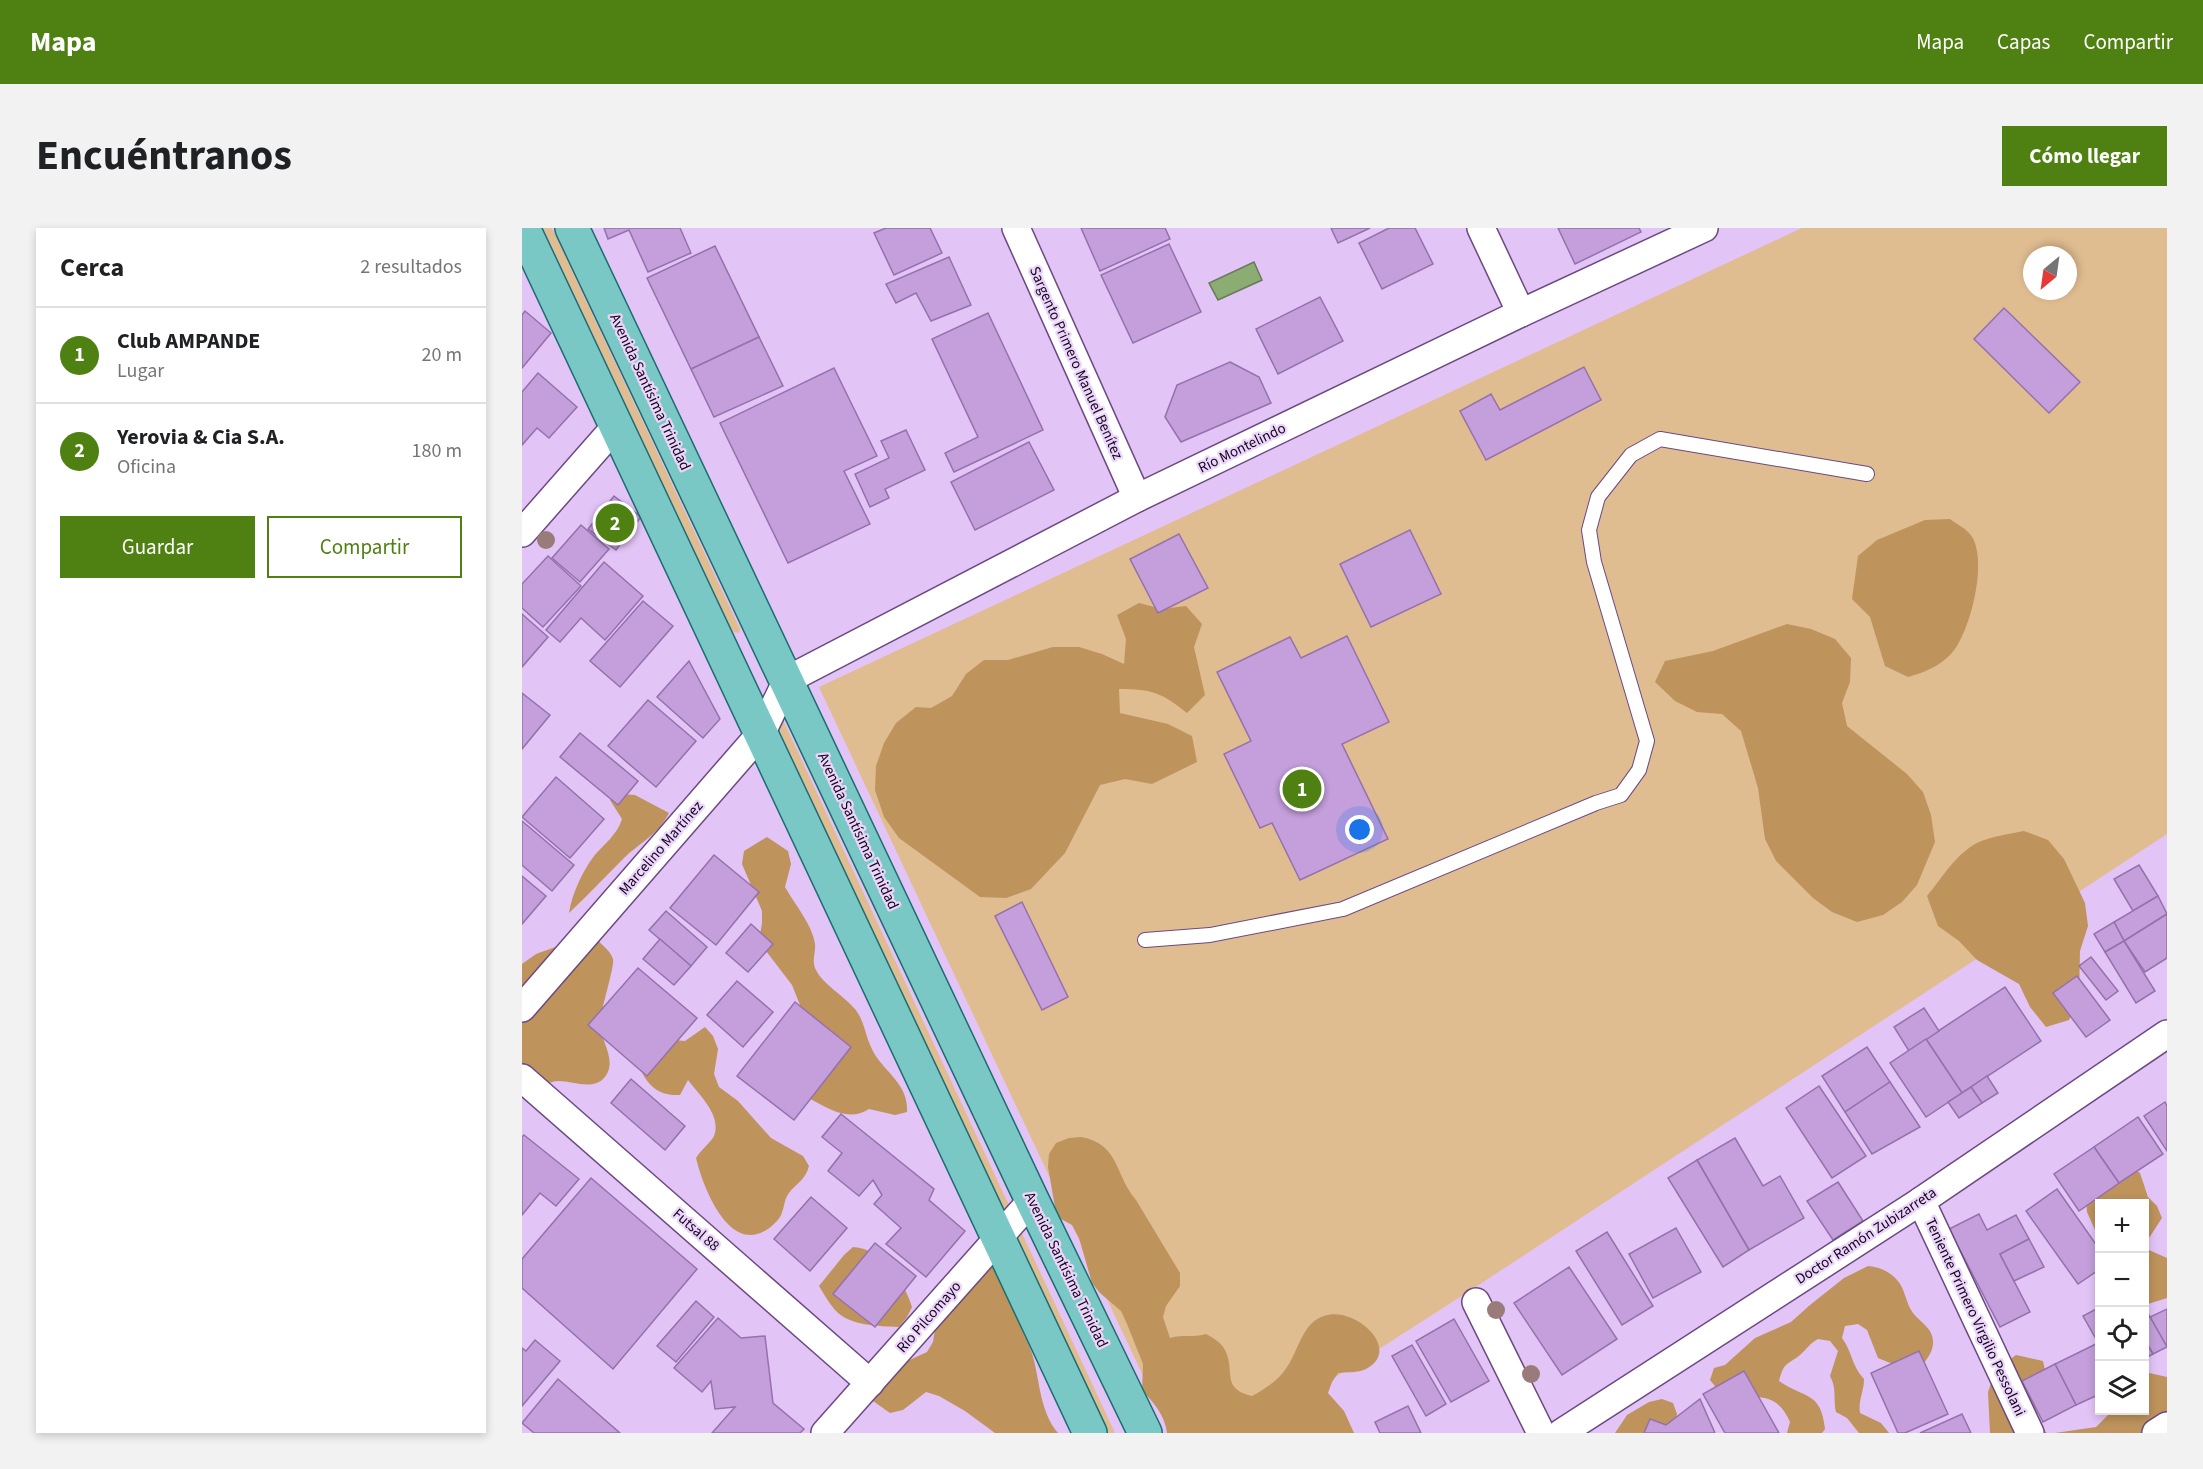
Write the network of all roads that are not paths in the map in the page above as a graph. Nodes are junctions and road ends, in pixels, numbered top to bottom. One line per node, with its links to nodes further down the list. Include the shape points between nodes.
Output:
1 (523, 228): 7 (main road)
2 (572, 228): 11 (main road, Avenida Santísima Trinidad)
3 (1016, 228): 9 (street, Sargento Primero Manuel Benítez)
4 (1481, 228): 6 (street)
5 (1704, 228): 6 (street, Río Montelindo)
6 (1521, 313): 9 (street, Río Montelindo)
7 (617, 425): 10 (street); 12 (main road)
8 (1867, 474): 13 (lane, via 1660,439 1631,455 1598,497 1589,530 1594,562 1647,741 1639,770 1621,795 1343,909 1210,935)
9 (1137, 498): 11 (street, Río Montelindo)
10 (522, 533)
11 (786, 680): 12 (street, Marcelino Martínez); 17 (main road, Avenida Santísima Trinidad)
12 (762, 732): 14 (street, Marcelino Martínez); 19 (main road)
13 (1145, 940)
14 (522, 1008)
15 (2167, 1034): 18 (street, Doctor Ramón Zubizarreta)
16 (522, 1078): 21 (street, Futsal 88)
17 (1032, 1200): 19 (street, Río Pilcomayo); 25 (main road, Avenida Santísima Trinidad)
18 (1921, 1201): 27 (street, Doctor Ramón Zubizarreta); 28 (street, Teniente Primero Virgilio Pessolani)
19 (998, 1238): 21 (street, Río Pilcomayo); 24 (main road)
20 (1476, 1302): 26 (street)
21 (870, 1383): 23 (street, Río Pilcomayo)
22 (2167, 1426): 29 (street)
23 (825, 1433)
24 (1090, 1433)
25 (1145, 1433)
26 (1541, 1433)
27 (1561, 1433)
28 (2030, 1433)
29 (2156, 1433)

